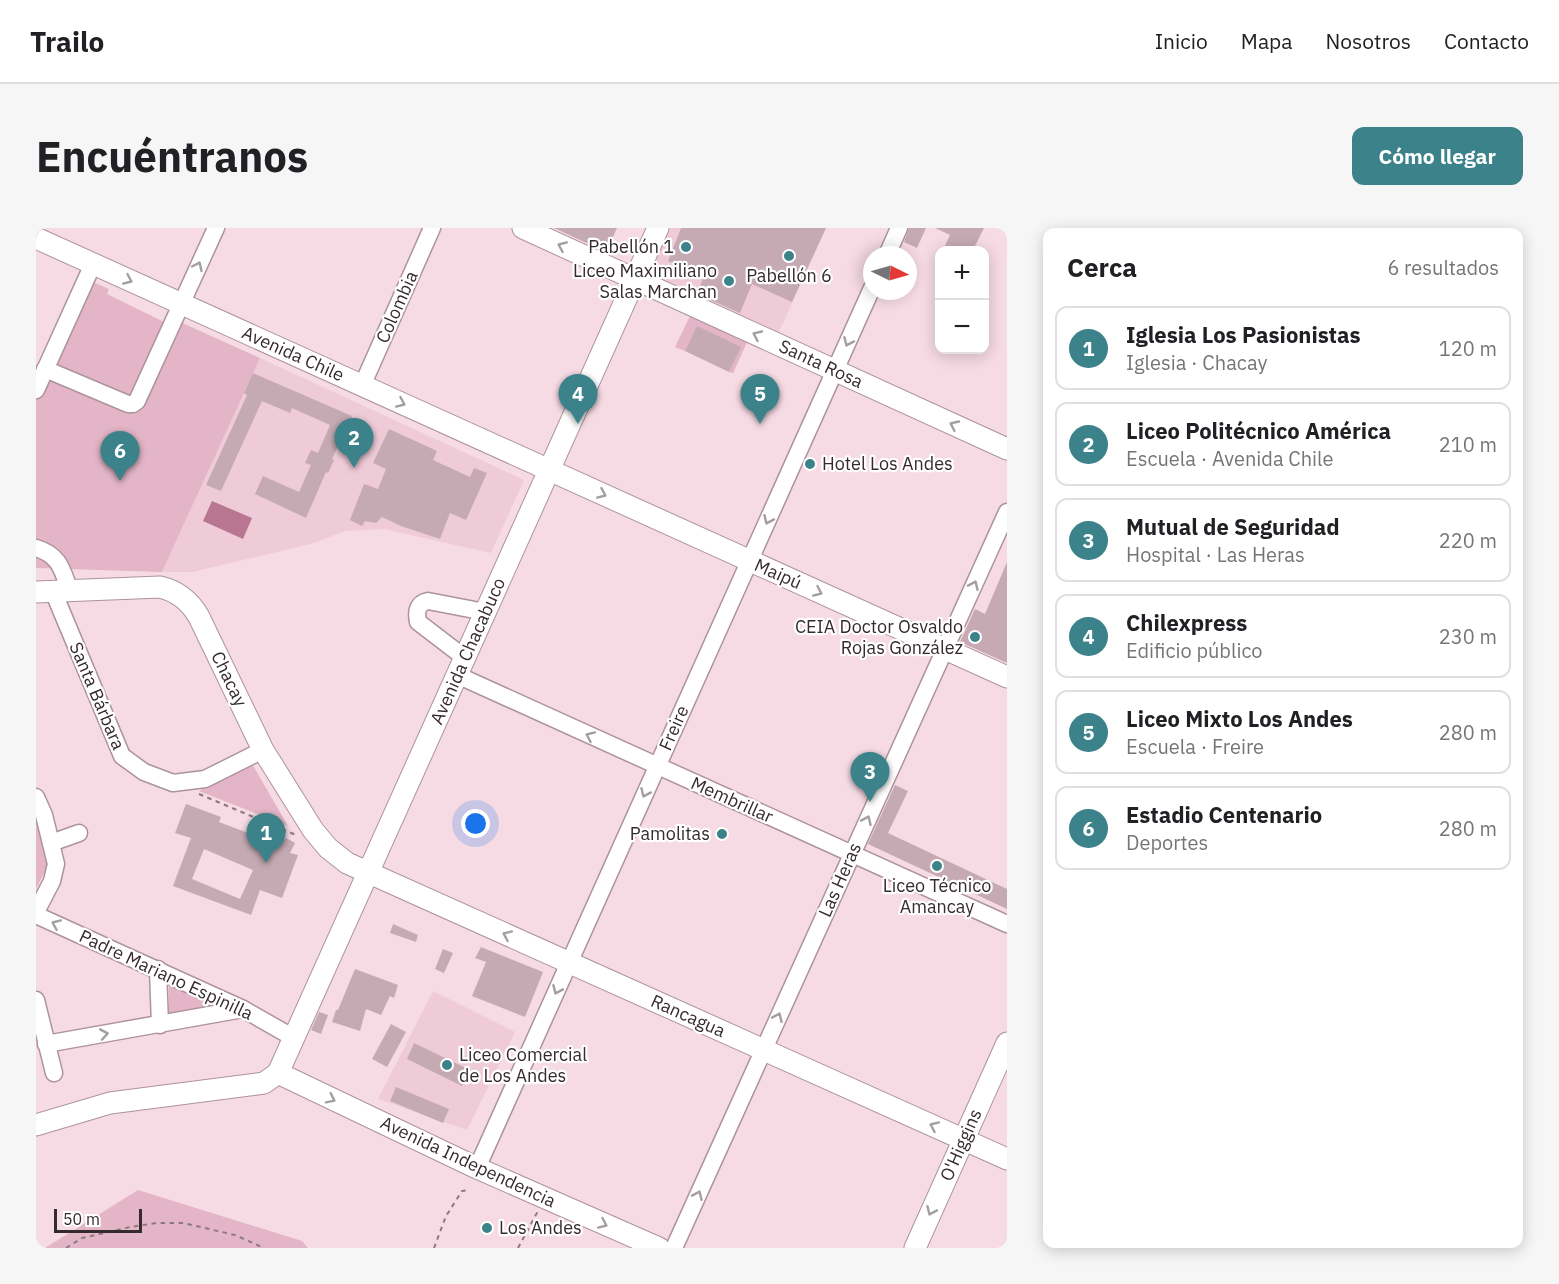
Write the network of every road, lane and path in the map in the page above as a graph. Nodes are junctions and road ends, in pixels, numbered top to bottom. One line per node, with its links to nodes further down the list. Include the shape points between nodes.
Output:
1 (216, 228): 11 (street, one-way to 1)
2 (432, 228): 14 (street, Colombia)
3 (523, 228): 9 (main road, Santa Rosa, one-way to 3)
4 (658, 228): 9 (main road, Avenida Chacabuco)
5 (899, 228): 7 (street)
6 (36, 238): 8 (main road, Avenida Chile)
7 (891, 246)
8 (93, 264): 11 (main road, Avenida Chile, one-way to 11); 12 (street)
9 (635, 279): 13 (main road, Santa Rosa, one-way to 9); 17 (main road, Avenida Chacabuco)
10 (867, 300): 13 (street, Freire, one-way to 13)
11 (180, 303): 12 (street, via 133,404); 14 (main road, Avenida Chile)
12 (45, 369): 15 (street)
13 (835, 370): 16 (main road, Santa Rosa, one-way to 13); 20 (street, Freire, one-way to 20)
14 (362, 386): 17 (main road, Avenida Chile, one-way to 17)
15 (36, 390)
16 (1007, 449)
17 (549, 470): 20 (main road, Maipú, one-way to 20); 22 (main road, Avenida Chacabuco)
18 (1007, 512): 23 (street, Las Heras, one-way to 18)
19 (36, 548): 21 (street, Santa Bárbara, via 59,561)
20 (750, 561): 23 (main road, Maipú, one-way to 23); 27 (street, Freire)
21 (53, 591): 26 (main road, Chacay, via 160,587 185,599 199,617); 28 (street, Santa Bárbara, via 122,756 144,772)
22 (485, 612): 24 (main road, Avenida Chacabuco); 24 (street, Membrillar, via 428,601 418,608 418,622)
23 (945, 649): 25 (main road, Maipú); 33 (street, Las Heras, one-way to 23)
24 (461, 667): 27 (street, Membrillar, one-way to 24); 34 (main road, Avenida Chacabuco)
25 (1007, 677)
26 (263, 750): 28 (street, Santa Bárbara, via 205,779); 31 (main road, Chacay)
27 (658, 766): 33 (street, Membrillar); 37 (street, Freire, one-way to 37)
28 (173, 783): 31 (path, via 303,838)
29 (36, 797): 32 (street)
30 (80, 833): 32 (street)
31 (320, 839): 34 (main road, Chacay, via 347,863)
32 (51, 843): 35 (street, via 56,864 52,881)
33 (852, 854): 36 (street, Membrillar); 45 (street, Las Heras, one-way to 33)
34 (368, 873): 37 (main road, Rancagua, one-way to 34); 42 (main road, Avenida Chacabuco)
35 (38, 905): 38 (street, Padre Mariano Espinilla, one-way to 35)
36 (1007, 924)
37 (569, 963): 45 (main road, Rancagua); 51 (street, Freire, one-way to 51)
38 (158, 969): 40 (street, Padre Mariano Espinilla); 41 (street)
39 (36, 999): 44 (street)
40 (243, 1009): 41 (street); 42 (street, Padre Mariano Espinilla)
41 (160, 1024): 44 (street, one-way to 41)
42 (294, 1038): 47 (main road, Avenida Chacabuco)
43 (1007, 1043): 49 (main road, O'Higgins)
44 (46, 1044): 46 (street)
45 (764, 1050): 49 (main road, Rancagua, one-way to 45); 59 (street, Las Heras, one-way to 45)
46 (54, 1073)
47 (278, 1073): 48 (main road, via 264,1083 110,1103); 51 (main road, Avenida Independencia, one-way to 51)
48 (36, 1125)
49 (963, 1139): 50 (main road, Rancagua); 60 (main road, O'Higgins, one-way to 60)
50 (1007, 1159)
51 (477, 1168): 53 (main road, Avenida Independencia)
52 (470, 1191): 56 (path, via 462,1191 446,1216)
53 (545, 1198): 57 (path); 58 (main road, Avenida Independencia, one-way to 58)
54 (66, 1248): 55 (path, via 82,1238 157,1223 193,1225 235,1235)
55 (264, 1248)
56 (434, 1248)
57 (518, 1248)
58 (658, 1248)
59 (674, 1248)
60 (915, 1248)

